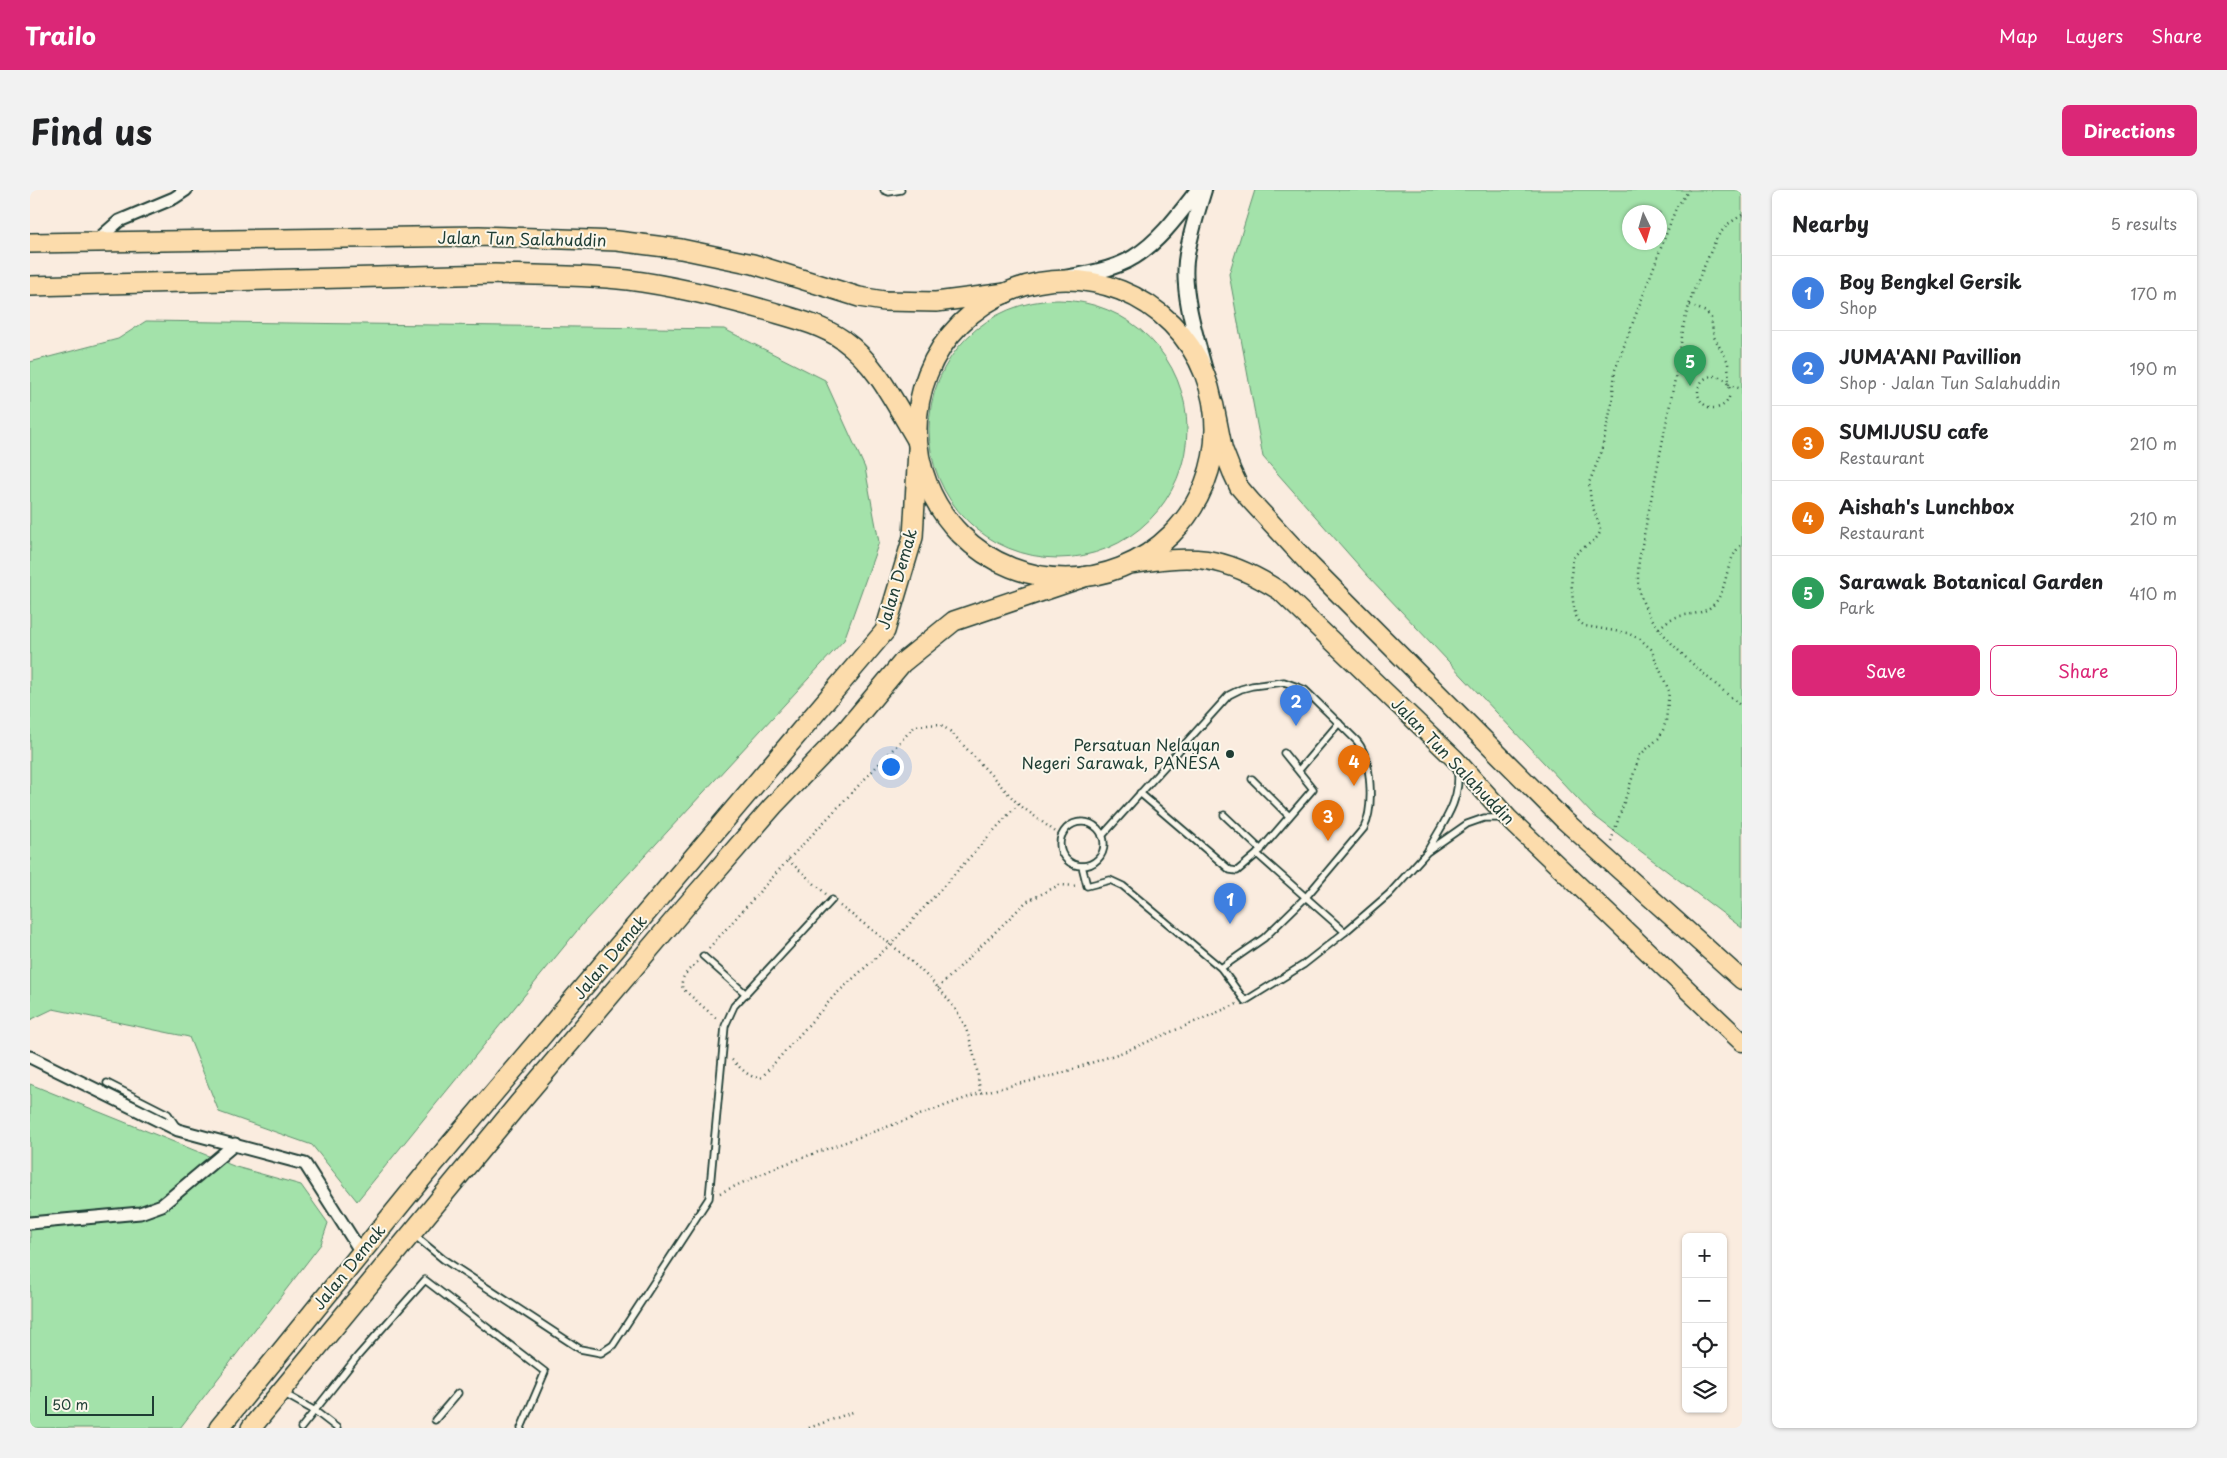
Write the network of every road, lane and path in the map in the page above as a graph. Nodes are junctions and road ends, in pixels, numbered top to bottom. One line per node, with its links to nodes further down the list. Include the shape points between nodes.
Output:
1 (186, 190): 8 (street, via 119,221)
2 (884, 190): 3 (lane)
3 (902, 190)
4 (1198, 190): 10 (street, via 1170,225 1134,257 1084,275)
5 (1204, 190): 14 (street, via 1186,262 1189,298)
6 (1689, 190): 38 (path, via 1676,208 1615,370 1612,404 1601,453 1588,482 1601,530 1598,539 1576,555 1572,562 1576,618 1585,626 1627,632 1640,639 1651,649 1669,691 1668,714 1663,730 1659,738 1640,754)
7 (1742, 215): 13 (path, via 1717,237)
8 (95, 242): 9 (highway, Jalan Tun Salahuddin); 12 (highway, Jalan Tun Salahuddin, via 479,236 617,241 681,249 753,264 884,301 936,302)
9 (30, 243)
10 (1041, 282): 12 (highway); 14 (highway, via 1094,283 1143,301 1179,331 1193,350)
11 (30, 286): 18 (highway, via 495,274 628,280 723,298 806,322 842,339 879,377)
12 (1006, 293): 18 (highway, via 968,317 938,352 921,394 917,417)
13 (1690, 305): 15 (path, via 1706,312 1710,318 1714,337 1728,362); 22 (path, via 1639,560 1640,594)
14 (1208, 382): 17 (highway)
15 (1729, 385): 15 (path, via 1730,395 1724,406 1710,408 1700,400 1699,386 1708,377 1717,376); 16 (path)
16 (1742, 389)
17 (1214, 404): 20 (highway, via 1214,453 1198,499 1168,538); 38 (main road, via 1226,457 1239,487 1251,501 1557,813)
18 (918, 445): 21 (highway, via 924,476 934,499 957,531 976,548 998,561 1035,574); 63 (highway, Jalan Demak, via 913,537 885,631)
19 (1742, 544): 22 (path, via 1727,569 1716,603 1698,614 1672,618)
20 (1127, 565): 21 (highway); 26 (main road, Jalan Tun Salahuddin, via 1196,558 1228,564 1253,574 1295,604)
21 (1086, 576): 62 (highway, Jalan Demak, via 954,621 902,663 847,729 773,806 686,906)
22 (1659, 628): 23 (path)
23 (1742, 706)
24 (1338, 723): 27 (lane); 29 (lane, via 1305,690 1284,682 1241,689 1229,695); 42 (lane, via 1364,748 1368,762 1369,818)
25 (1284, 753): 27 (lane)
26 (1455, 759): 33 (main road, Jalan Tun Salahuddin); 37 (lane, via 1457,793)
27 (1299, 770): 32 (lane, via 1313,789)
28 (1252, 779): 32 (lane)
29 (1140, 793): 35 (lane); 36 (lane, via 1230,870 1240,870)
30 (1018, 804): 34 (path); 39 (path, via 951,732 940,724 915,726); 45 (path)
31 (1224, 815): 36 (lane)
32 (1290, 816): 36 (lane)
33 (1508, 818): 37 (lane, via 1484,818 1467,824); 53 (main road, Jalan Tun Salahuddin)
34 (1061, 836): 35 (lane, via 1078,822 1092,825); 40 (lane, via 1060,850 1064,856)
35 (1102, 836): 40 (lane, via 1100,856)
36 (1259, 852): 42 (lane)
37 (1427, 852): 44 (lane, via 1389,894)
38 (1605, 857): 48 (main road)
39 (788, 860): 43 (path); 46 (path)
40 (1082, 866): 41 (lane)
41 (1087, 886): 47 (lane, via 1110,880 1123,886); 49 (path, via 1059,885 1026,902)
42 (1306, 897): 44 (lane); 47 (lane, via 1264,938)
43 (832, 900): 45 (path); 50 (lane)
44 (1344, 932): 51 (lane, via 1303,965)
45 (891, 944): 49 (path); 54 (path, via 835,995 762,1077 752,1077)
46 (703, 956): 50 (lane); 52 (path, via 682,979 682,989)
47 (1221, 968): 51 (lane)
48 (1742, 980)
49 (938, 988): 57 (path, via 960,1016 971,1047)
50 (746, 994): 52 (lane, via 734,1006)
51 (1245, 1001): 57 (path, via 1126,1051 1056,1075)
52 (725, 1026): 54 (lane)
53 (1742, 1042)
54 (724, 1053): 60 (lane)
55 (30, 1057): 58 (street)
56 (107, 1083): 58 (lane, via 168,1114)
57 (980, 1093): 60 (path, via 777,1167)
58 (178, 1130): 59 (street)
59 (235, 1144): 61 (street, via 152,1210); 63 (street, via 305,1164)
60 (709, 1198): 62 (lane, via 620,1335 601,1353 580,1349 443,1259)
61 (30, 1223)
62 (411, 1233): 64 (highway, Jalan Demak)
63 (361, 1252): 69 (highway, Jalan Demak)
64 (280, 1391): 66 (lane); 70 (highway, Jalan Demak)
65 (458, 1393): 68 (lane)
66 (315, 1411): 71 (lane); 72 (lane); 73 (lane, via 422,1281 427,1281 544,1370)
67 (853, 1412): 74 (path)
68 (435, 1420)
69 (219, 1428)
70 (251, 1428)
71 (301, 1428)
72 (337, 1428)
73 (521, 1428)
74 (809, 1428)

